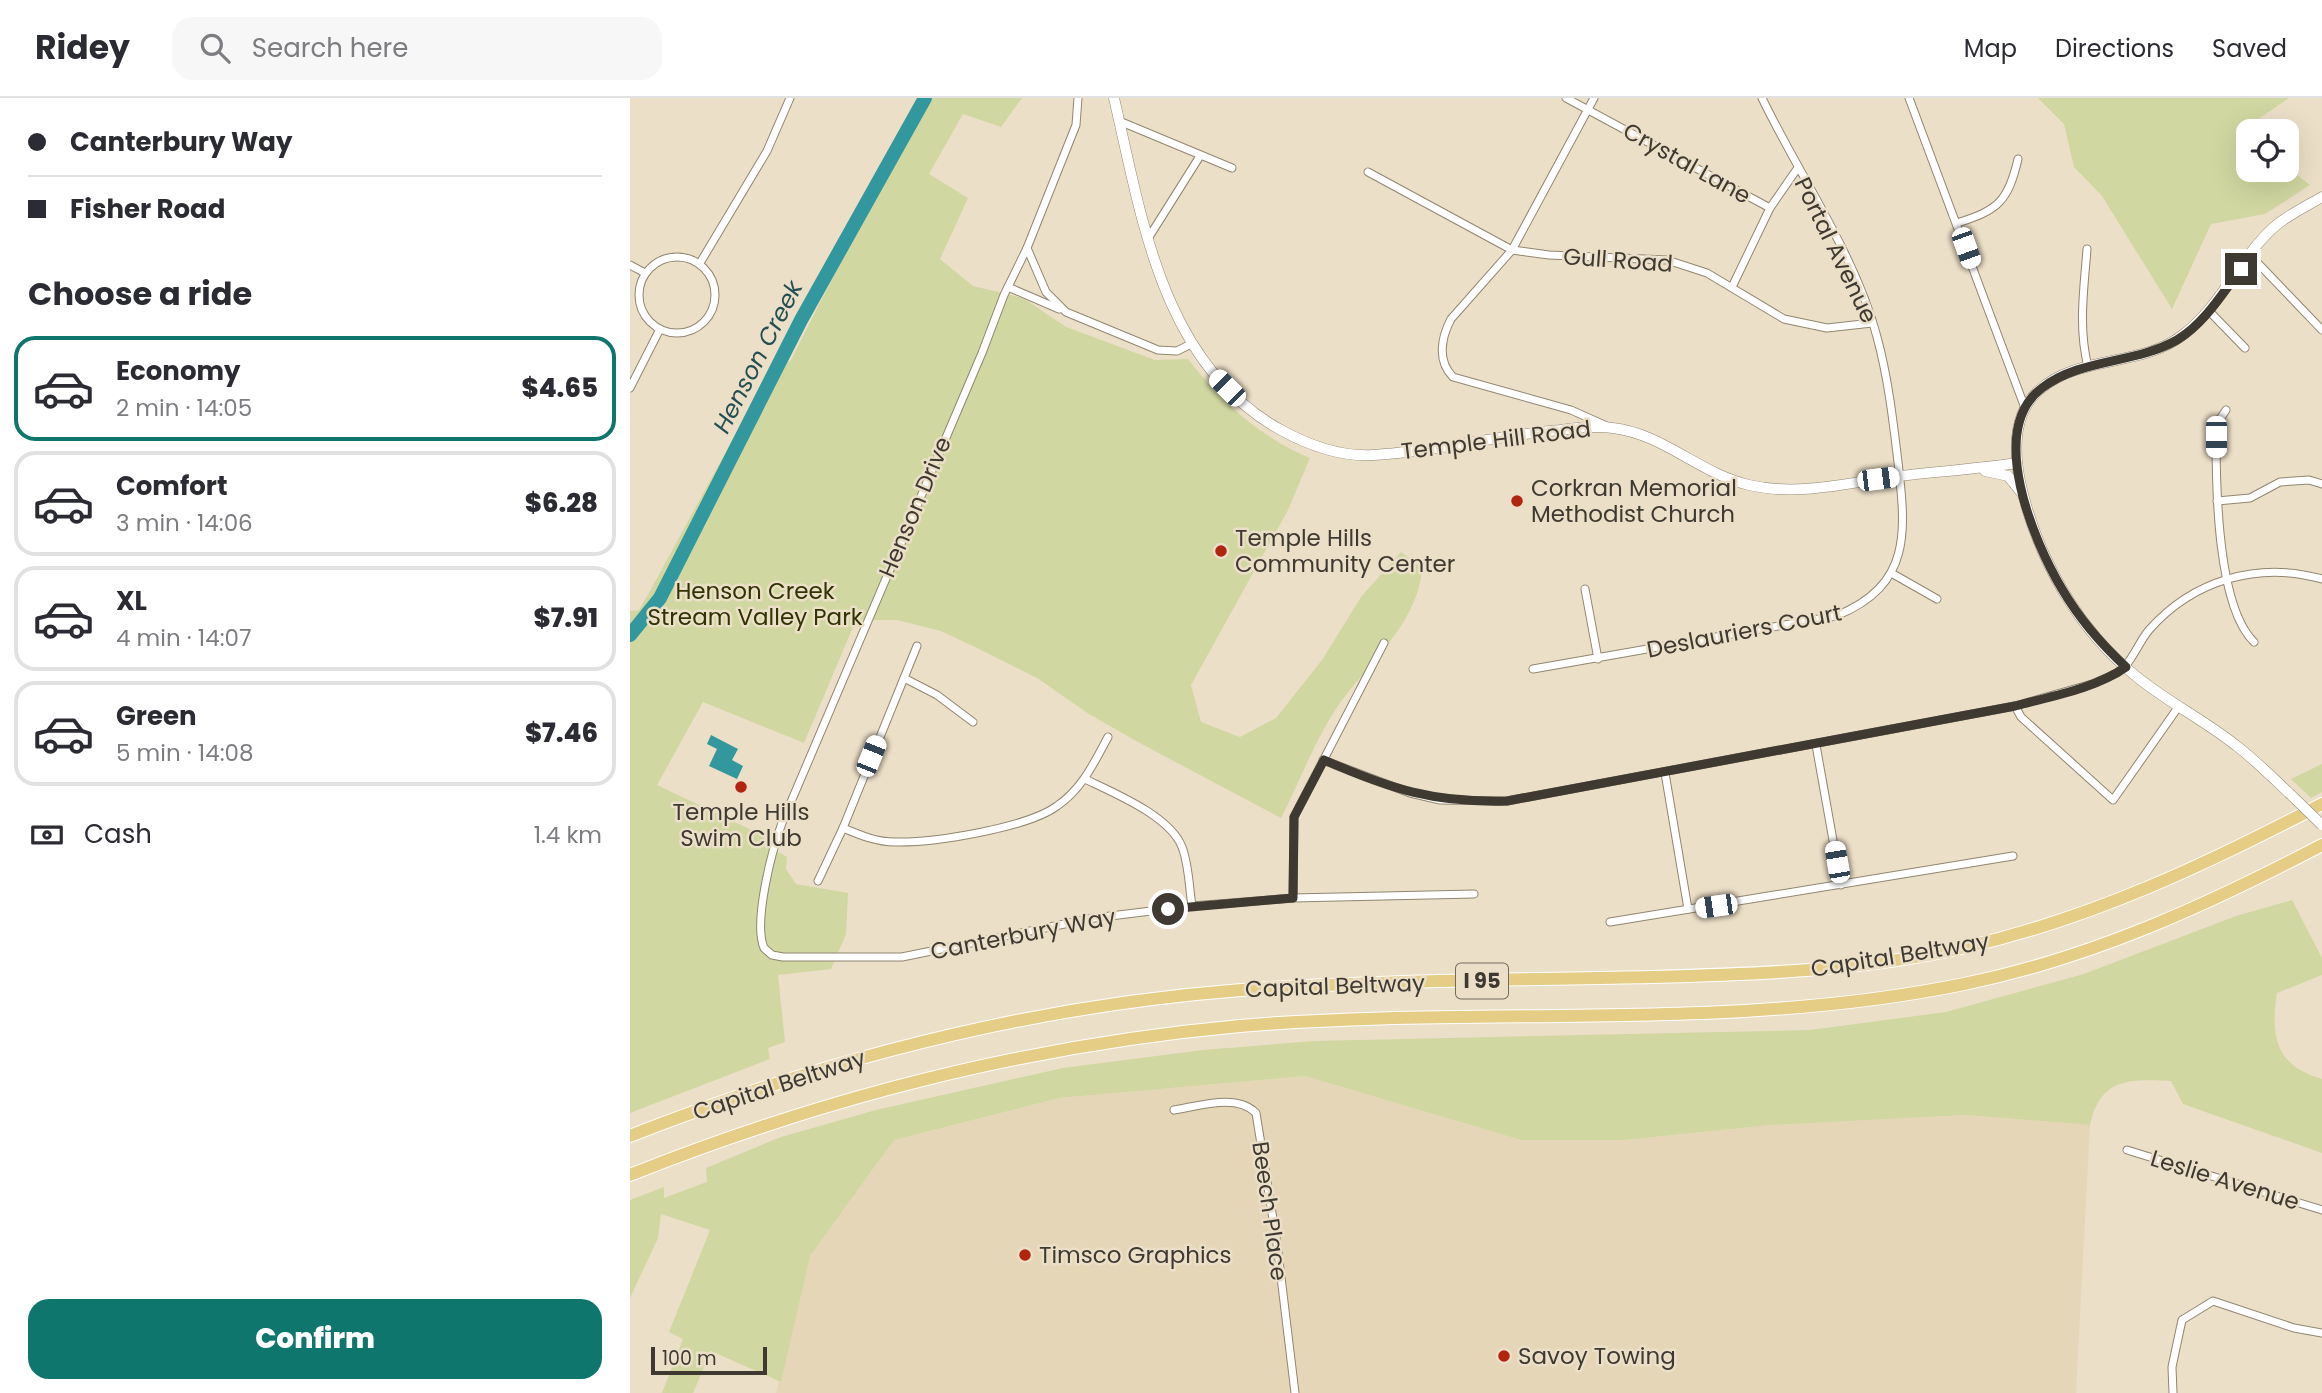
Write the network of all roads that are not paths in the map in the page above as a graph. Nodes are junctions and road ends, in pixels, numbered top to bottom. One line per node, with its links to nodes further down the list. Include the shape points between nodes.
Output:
1 (790, 98): 23 (street, via 767,151)
2 (1078, 98): 19 (street, Henson Drive, via 1076,125)
3 (1114, 98): 9 (main road, Temple Hill Road)
4 (1566, 98): 8 (street, Crystal Lane)
5 (1594, 98): 8 (street)
6 (1762, 98): 13 (street, Portal Avenue)
7 (1910, 98): 17 (street)
8 (1588, 110): 16 (street, Crystal Lane); 21 (street)
9 (1119, 121): 10 (street); 18 (main road, Temple Hill Road)
10 (1200, 156): 12 (street); 18 (street)
11 (2018, 159): 17 (street, via 2002,202)
12 (1232, 168)
13 (1797, 169): 16 (street); 30 (street, Portal Avenue, via 1827,222)
14 (1368, 172): 21 (street, Gull Road)
15 (2322, 197): 22 (main road, via 2273,228)
16 (1770, 208): 27 (street)
17 (1957, 223): 37 (street)
18 (1149, 237): 33 (main road, Temple Hill Road, via 1171,306)
19 (1027, 248): 26 (street, Henson Drive); 29 (street, via 1046,292)
20 (2087, 249): 35 (street, via 2082,324)
21 (1512, 250): 27 (street, Gull Road, via 1667,260); 39 (street, via 1447,327 1442,351 1446,371 1466,383 1571,410)
22 (2250, 256): 28 (main road); 32 (street)
23 (700, 263): 25 (street, via 670,257); 31 (street, via 715,290 712,310 690,331)
24 (630, 265): 25 (street)
25 (645, 273): 31 (street, via 639,291 641,309)
26 (1008, 287): 29 (street); 78 (street, Henson Drive, via 770,856 761,941 768,952)
27 (1732, 287): 30 (street, Gull Road, via 1793,322 1827,328)
28 (2209, 311): 34 (street); 35 (main road, via 2176,341)
29 (1066, 312): 33 (street, via 1158,350 1177,351)
30 (1872, 323): 42 (street, Portal Avenue)
31 (660, 329): 36 (street)
32 (2322, 330)
33 (1191, 344): 39 (main road, Temple Hill Road, via 1260,419 1328,451 1372,455)
34 (2245, 348)
35 (2088, 367): 37 (main road, via 2052,381)
36 (630, 388)
37 (2025, 408): 40 (main road, via 2017,436)
38 (2226, 410): 45 (street, via 2216,437)
39 (1610, 427): 42 (main road, Temple Hill Road, via 1661,441 1730,480 1763,488 1799,489)
40 (2017, 463): 41 (main road, Temple Hill Road); 44 (main road)
41 (1967, 470): 42 (main road, Temple Hill Road); 44 (main road, via 2008,476)
42 (1900, 476): 46 (street, Portal Avenue, via 1904,533)
43 (2322, 484): 45 (street, via 2280,482 2250,498)
44 (2024, 496): 55 (main road, via 2040,546 2062,589 2090,629)
45 (2217, 500): 47 (street)
46 (1893, 574): 50 (street); 54 (street, Deslauriers Court, via 1868,599 1836,616)
47 (2228, 579): 48 (street, via 2275,572); 51 (street, via 2238,617); 55 (street, via 2195,592 2167,611 2138,643)
48 (2322, 579)
49 (1585, 589): 54 (street)
50 (1937, 599)
51 (2254, 642)
52 (1384, 643): 63 (street)
53 (917, 646): 57 (street)
54 (1598, 659): 56 (street, Deslauriers Court)
55 (2126, 667): 58 (street, via 2092,684); 59 (main road)
56 (1533, 669)
57 (904, 678): 60 (street); 68 (street)
58 (2015, 706): 59 (street, via 2025,722 2113,800); 62 (street)
59 (2179, 706): 67 (main road, bridge, via 2237,746)
60 (973, 722)
61 (1108, 737): 65 (street)
62 (1816, 745): 64 (street); 72 (street)
63 (1324, 760): 64 (street, via 1410,793 1476,802 1507,801); 74 (street, via 1294,817)
64 (1665, 774): 76 (street)
65 (1086, 779): 68 (street, via 1058,806 1014,825 895,842 873,840); 75 (street, via 1160,819 1177,836)
66 (2322, 804): 80 (highway, Capital Beltway / I 95, via 2135,895 2049,925 1951,950 1813,971 1304,986 1116,1004 1000,1024 871,1054)
67 (2322, 825)
68 (843, 828): 71 (street)
69 (2322, 845): 82 (highway, Capital Beltway / I 95, via 2146,929 1969,984 1815,1006 1307,1021 1122,1040 1005,1060 878,1090 753,1128)
70 (2013, 856): 72 (street)
71 (818, 881)
72 (1841, 886): 76 (street)
73 (1474, 894): 74 (street, Canterbury Way)
74 (1293, 898): 75 (street, Canterbury Way)
75 (1192, 906): 78 (street, Canterbury Way, via 1094,918 902,957)
76 (1688, 909): 77 (street)
77 (1610, 922)
78 (783, 957)
79 (1174, 1110): 85 (street, Beech Place, via 1231,1102 1256,1113)
80 (630, 1136)
81 (2127, 1150): 83 (street, Leslie Avenue)
82 (630, 1175)
83 (2322, 1210)
84 (2322, 1333): 86 (street, via 2213,1301 2182,1320 2172,1367)
85 (1295, 1393)
86 (2173, 1393)

